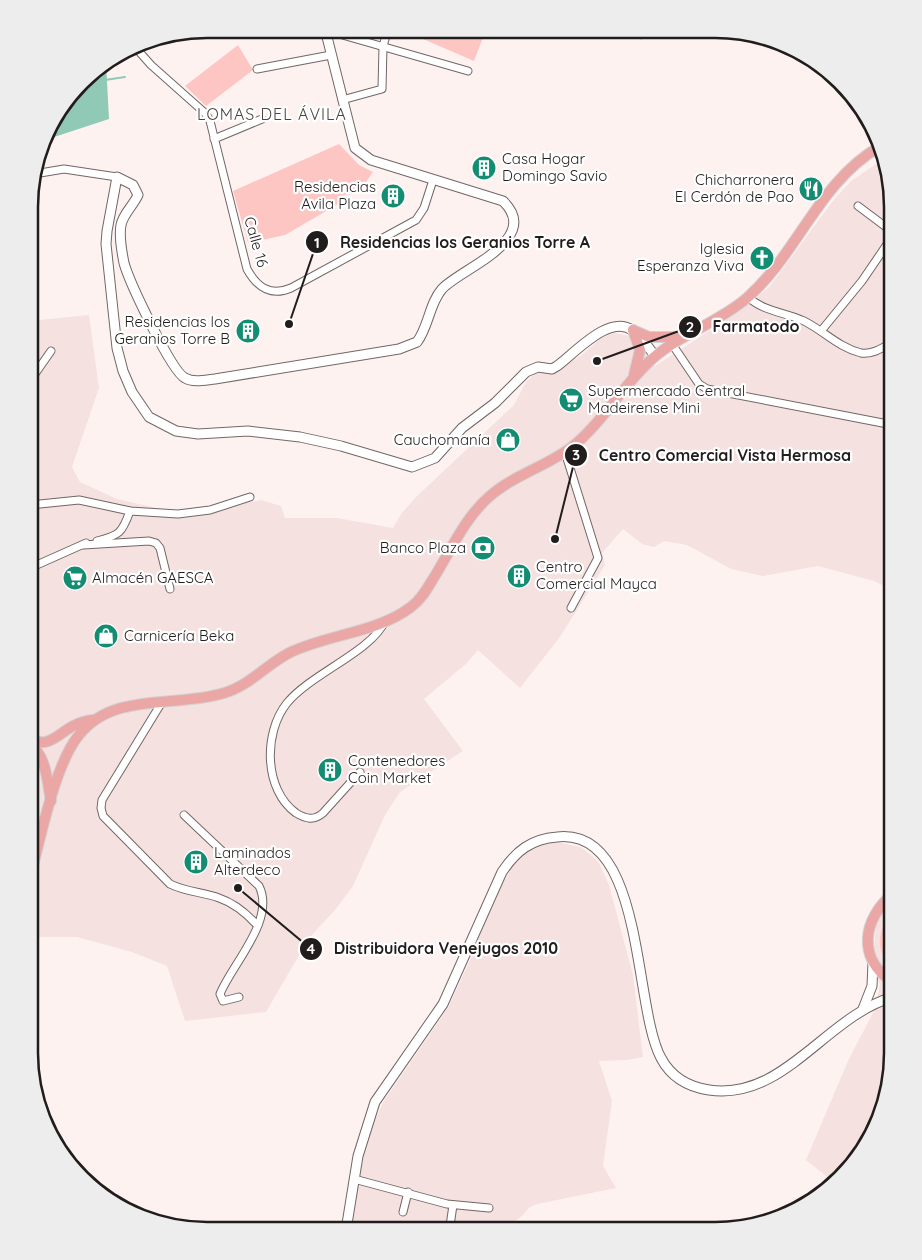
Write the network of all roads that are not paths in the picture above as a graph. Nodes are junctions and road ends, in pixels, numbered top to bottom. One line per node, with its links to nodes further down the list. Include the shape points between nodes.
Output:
1 (327, 38): 6 (street)
2 (356, 38): 4 (street)
3 (385, 38): 4 (street)
4 (383, 46): 8 (street); 9 (street, via 382,89)
5 (139, 52): 11 (street, Calle 16, via 206,113)
6 (331, 55): 7 (street); 9 (street)
7 (257, 69)
8 (468, 71)
9 (342, 100): 15 (street, via 355,148 371,160)
10 (262, 119): 11 (street)
11 (214, 139): 15 (street, Calle 16, via 247,269 259,286 274,292 290,288 416,220 424,208)
12 (875, 149): 19 (main road, via 835,184 772,270)
13 (41, 173): 14 (street, via 64,168)
14 (117, 177): 15 (street, via 133,185 138,195 120,226 130,281 177,372 184,378 200,381 399,350 417,342 442,290 456,276 500,250 512,228 512,215 503,201); 20 (street, via 106,244 117,348 123,371 141,408 157,423 176,430 198,434 248,430 300,438 341,446 412,467 434,458 462,428 495,403 526,372 538,367 552,369 610,327 623,326)
15 (433, 180)
16 (858, 206): 17 (street)
17 (884, 226)
18 (884, 249): 21 (street)
19 (748, 296): 21 (street, via 760,306 802,320); 22 (main road)
20 (633, 330): 22 (main road, via 649,337); 26 (street); 28 (main road, via 640,350)
21 (821, 331): 24 (street, via 836,343 861,353)
22 (683, 337): 23 (main road)
23 (672, 344): 26 (main road); 29 (street, via 707,389)
24 (884, 347)
25 (51, 351): 27 (street)
26 (655, 356): 28 (main road)
27 (38, 370)
28 (634, 376): 30 (main road, via 594,426)
29 (884, 423)
30 (566, 452): 37 (street, via 598,558); 38 (main road, via 504,485 490,496 476,510 416,604)
31 (250, 497): 33 (street, via 210,510 178,514)
32 (38, 504): 33 (street, via 79,500)
33 (130, 511): 34 (street, via 123,529 116,536)
34 (82, 545): 35 (street); 36 (street, via 156,543)
35 (38, 564)
36 (170, 589)
37 (571, 608)
38 (385, 621): 39 (main road, via 290,653 242,686 223,694); 43 (street, via 380,633 372,640 323,673 287,704 279,716 273,737 270,759 273,782 279,796 289,808 309,819 318,818)
39 (162, 702): 40 (main road, via 118,708); 48 (street, via 102,800 103,816 170,884 182,890 220,898)
40 (96, 719): 41 (main road, via 71,727 46,743); 44 (main road, via 72,744)
41 (38, 742)
42 (38, 751): 44 (main road)
43 (360, 772)
44 (51, 802): 46 (main road)
45 (184, 815): 48 (street, via 259,886 264,904)
46 (38, 849)
47 (884, 902): 49 (main road, via 868,927)
48 (257, 925): 51 (street, via 220,994 223,1001)
49 (873, 962): 50 (main road); 53 (street, via 872,986)
50 (884, 973)
51 (239, 997)
52 (884, 1001): 53 (street)
53 (863, 1010): 54 (street, via 775,1076 750,1089 720,1092 686,1083 668,1069 655,1045 637,945 617,875 599,852 580,840 560,836 538,840 516,854 502,872 446,999 377,1098 362,1140)
54 (354, 1179): 55 (street); 59 (street)
55 (408, 1192): 56 (street); 58 (street)
56 (453, 1204): 57 (street); 60 (street)
57 (489, 1208)
58 (403, 1212)
59 (347, 1222)
60 (451, 1222)

